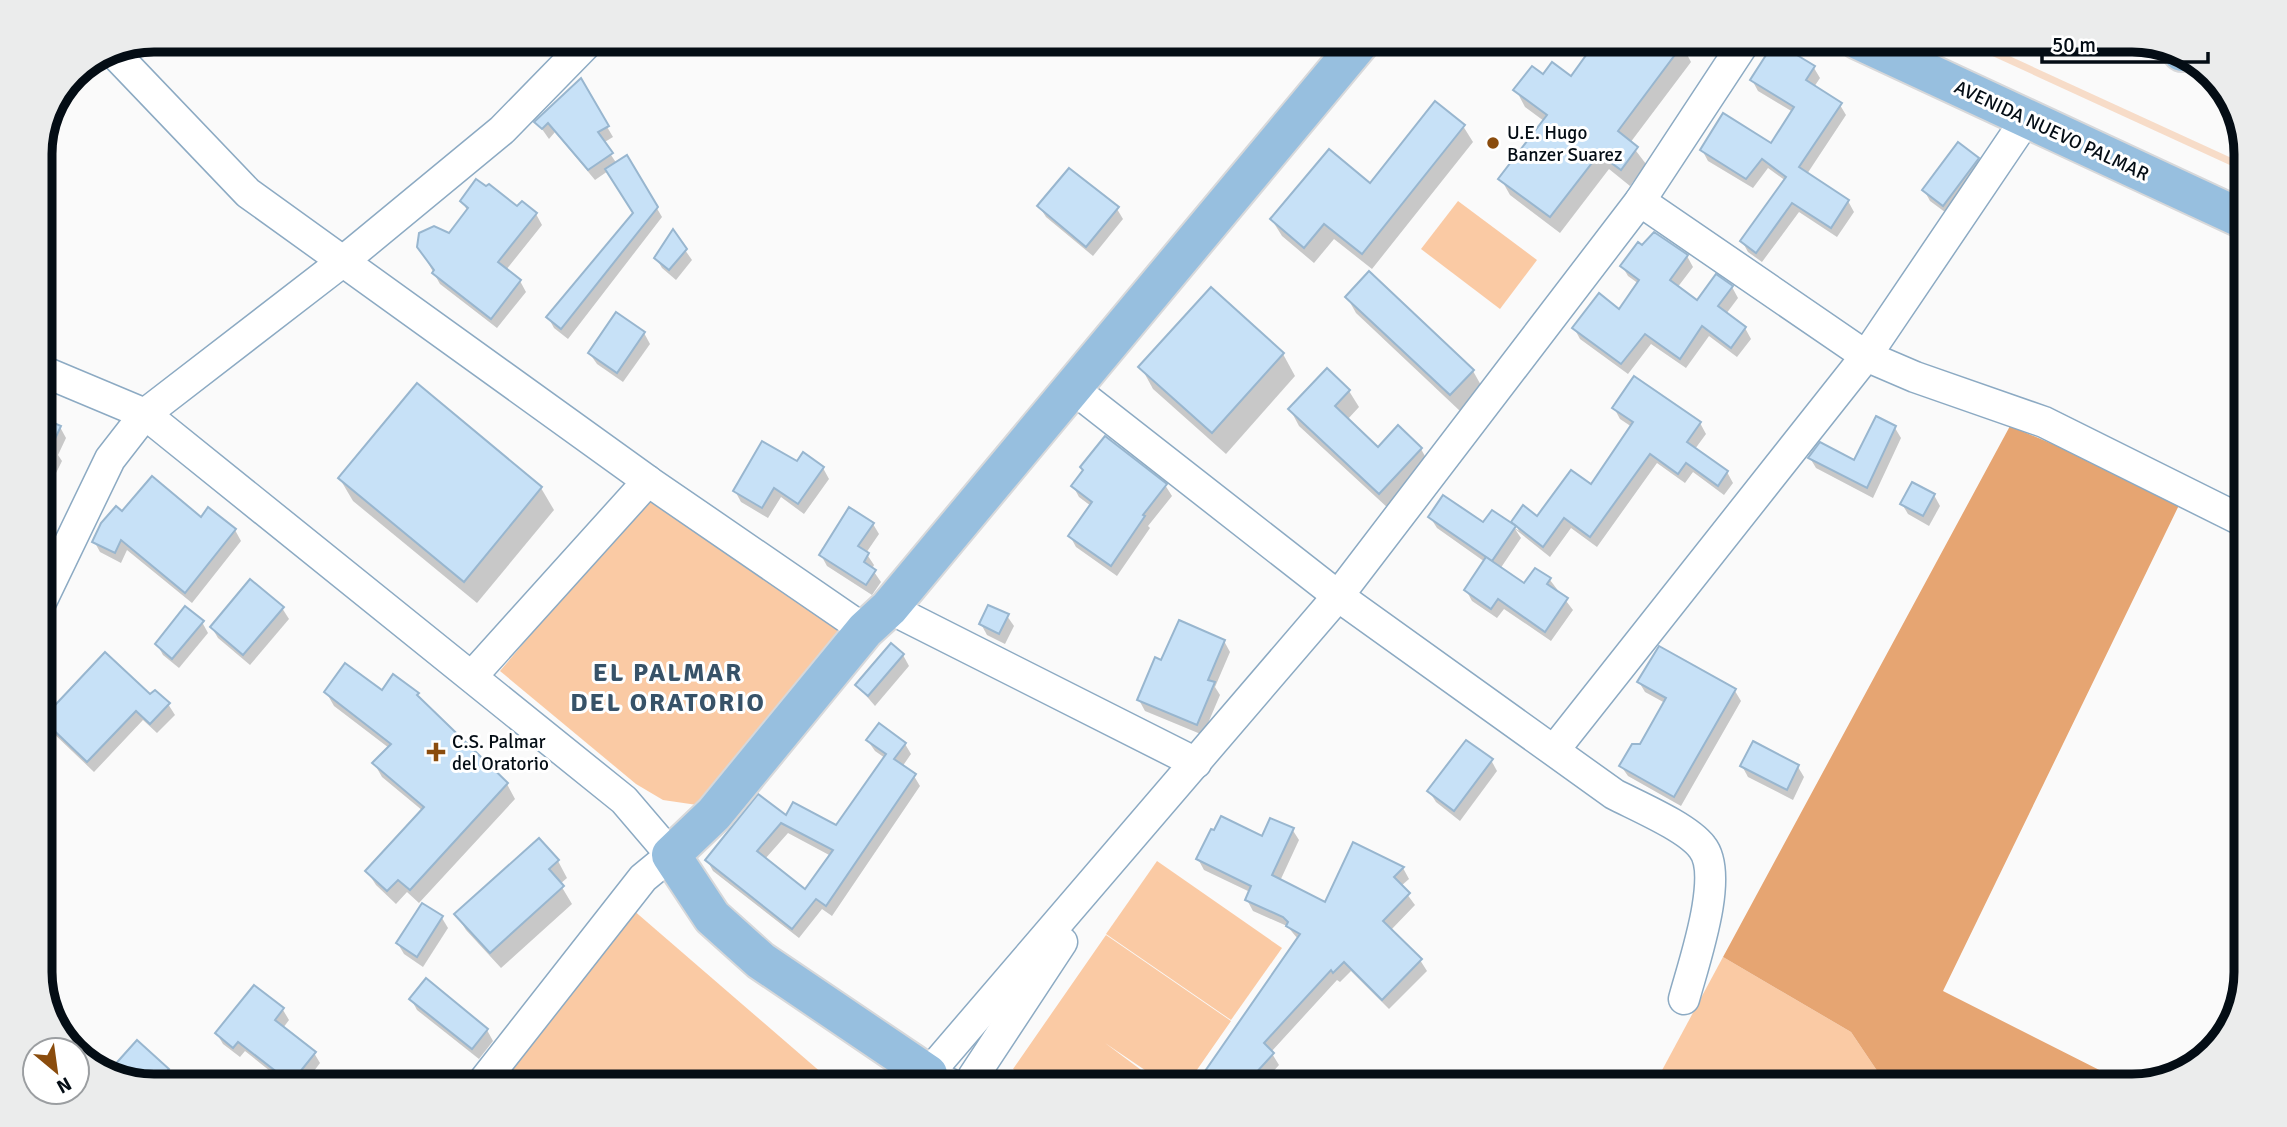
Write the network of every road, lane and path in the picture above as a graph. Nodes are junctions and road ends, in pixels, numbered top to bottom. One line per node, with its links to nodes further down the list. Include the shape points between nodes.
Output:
1 (578, 52): 9 (street, via 502,130)
2 (1352, 52): 12 (main road)
3 (1738, 52): 7 (street)
4 (1884, 52): 6 (main road, AVENIDA NUEVO PALMAR)
5 (120, 59): 9 (street, via 248,192)
6 (2027, 118): 8 (main road, AVENIDA NUEVO PALMAR); 10 (street)
7 (1640, 201): 10 (street); 17 (street)
8 (2234, 214)
9 (342, 262): 13 (street); 14 (street)
10 (1866, 356): 15 (street, via 2044,422); 20 (street)
11 (53, 375): 13 (street)
12 (1071, 387): 17 (street); 18 (main road)
13 (145, 414): 16 (street, via 110,459); 19 (street)
14 (648, 481): 18 (street); 19 (street)
15 (2234, 517)
16 (53, 575)
17 (1338, 596): 20 (street); 21 (street)
18 (877, 619): 21 (street); 23 (main road, via 714,814)
19 (473, 675): 23 (street, via 624,800)
20 (1555, 749): 24 (street, via 1614,794 1663,819 1703,847 1712,873)
21 (1196, 763): 22 (street)
22 (1128, 842): 27 (street); 28 (street)
23 (671, 855): 25 (street, via 643,877); 26 (main road, via 712,917 761,961)
24 (1684, 999)
25 (489, 1074)
26 (922, 1074)
27 (942, 1074)
28 (975, 1074)

